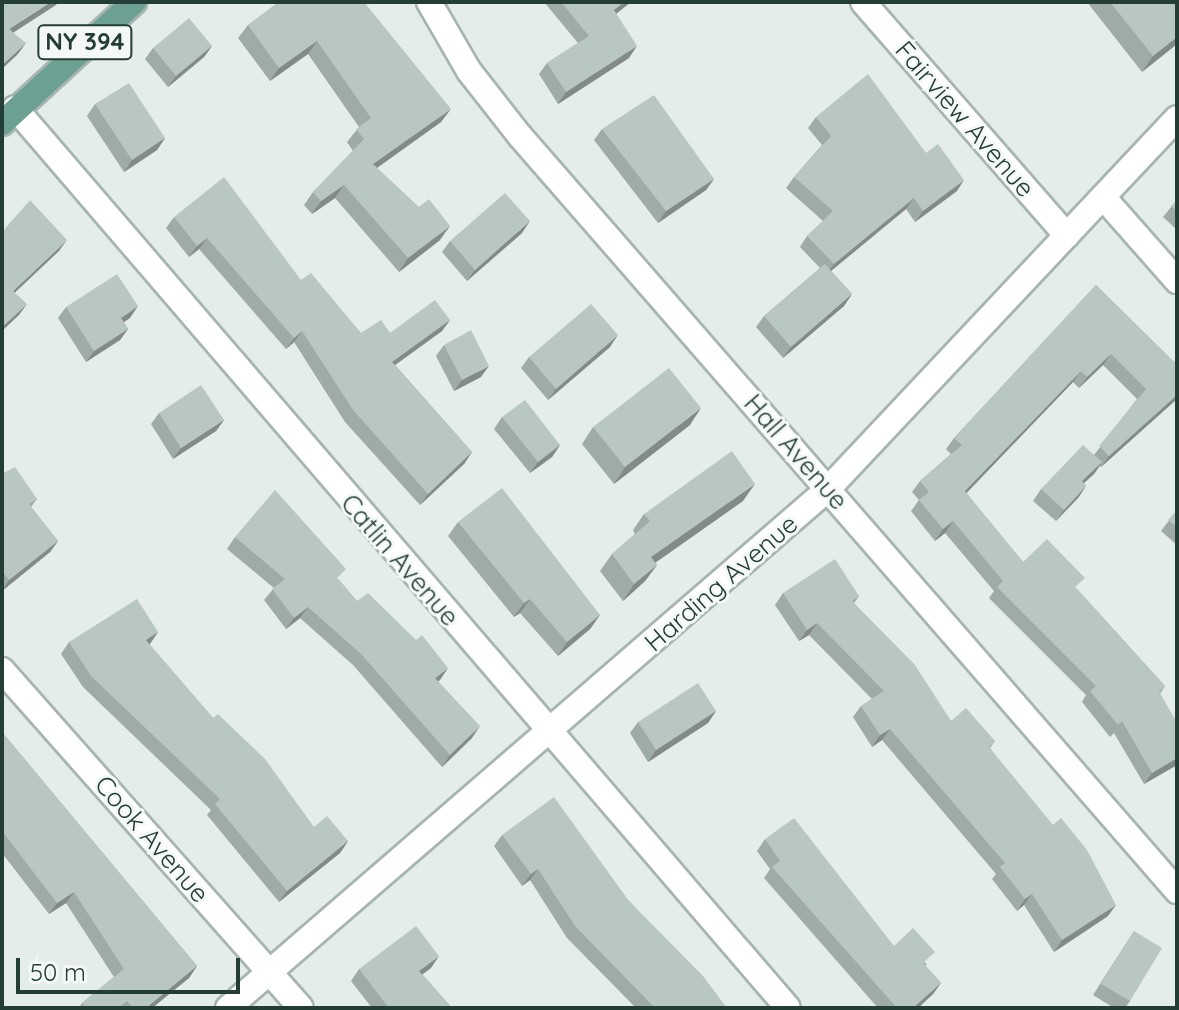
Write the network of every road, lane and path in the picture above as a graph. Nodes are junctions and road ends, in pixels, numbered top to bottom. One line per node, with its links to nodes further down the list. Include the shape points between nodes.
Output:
1 (134, 2): 4 (main road, NY 394)
2 (429, 2): 9 (street, Hall Avenue, via 469,71 520,136)
3 (863, 2): 7 (street, Fairview Avenue)
4 (8, 116): 11 (street, Catlin Avenue)
5 (1177, 118): 6 (street, Harding Avenue)
6 (1103, 197): 7 (street, Harding Avenue); 8 (street)
7 (1067, 236): 9 (street, Harding Avenue)
8 (1177, 281)
9 (828, 489): 11 (street, Harding Avenue); 12 (street, Hall Avenue)
10 (2, 670): 13 (street, Cook Avenue)
11 (550, 733): 13 (street, Harding Avenue); 16 (street, Catlin Avenue)
12 (1177, 891)
13 (269, 972): 14 (street, Harding Avenue); 15 (street, Cook Avenue)
14 (228, 1008)
15 (301, 1008)
16 (788, 1008)

